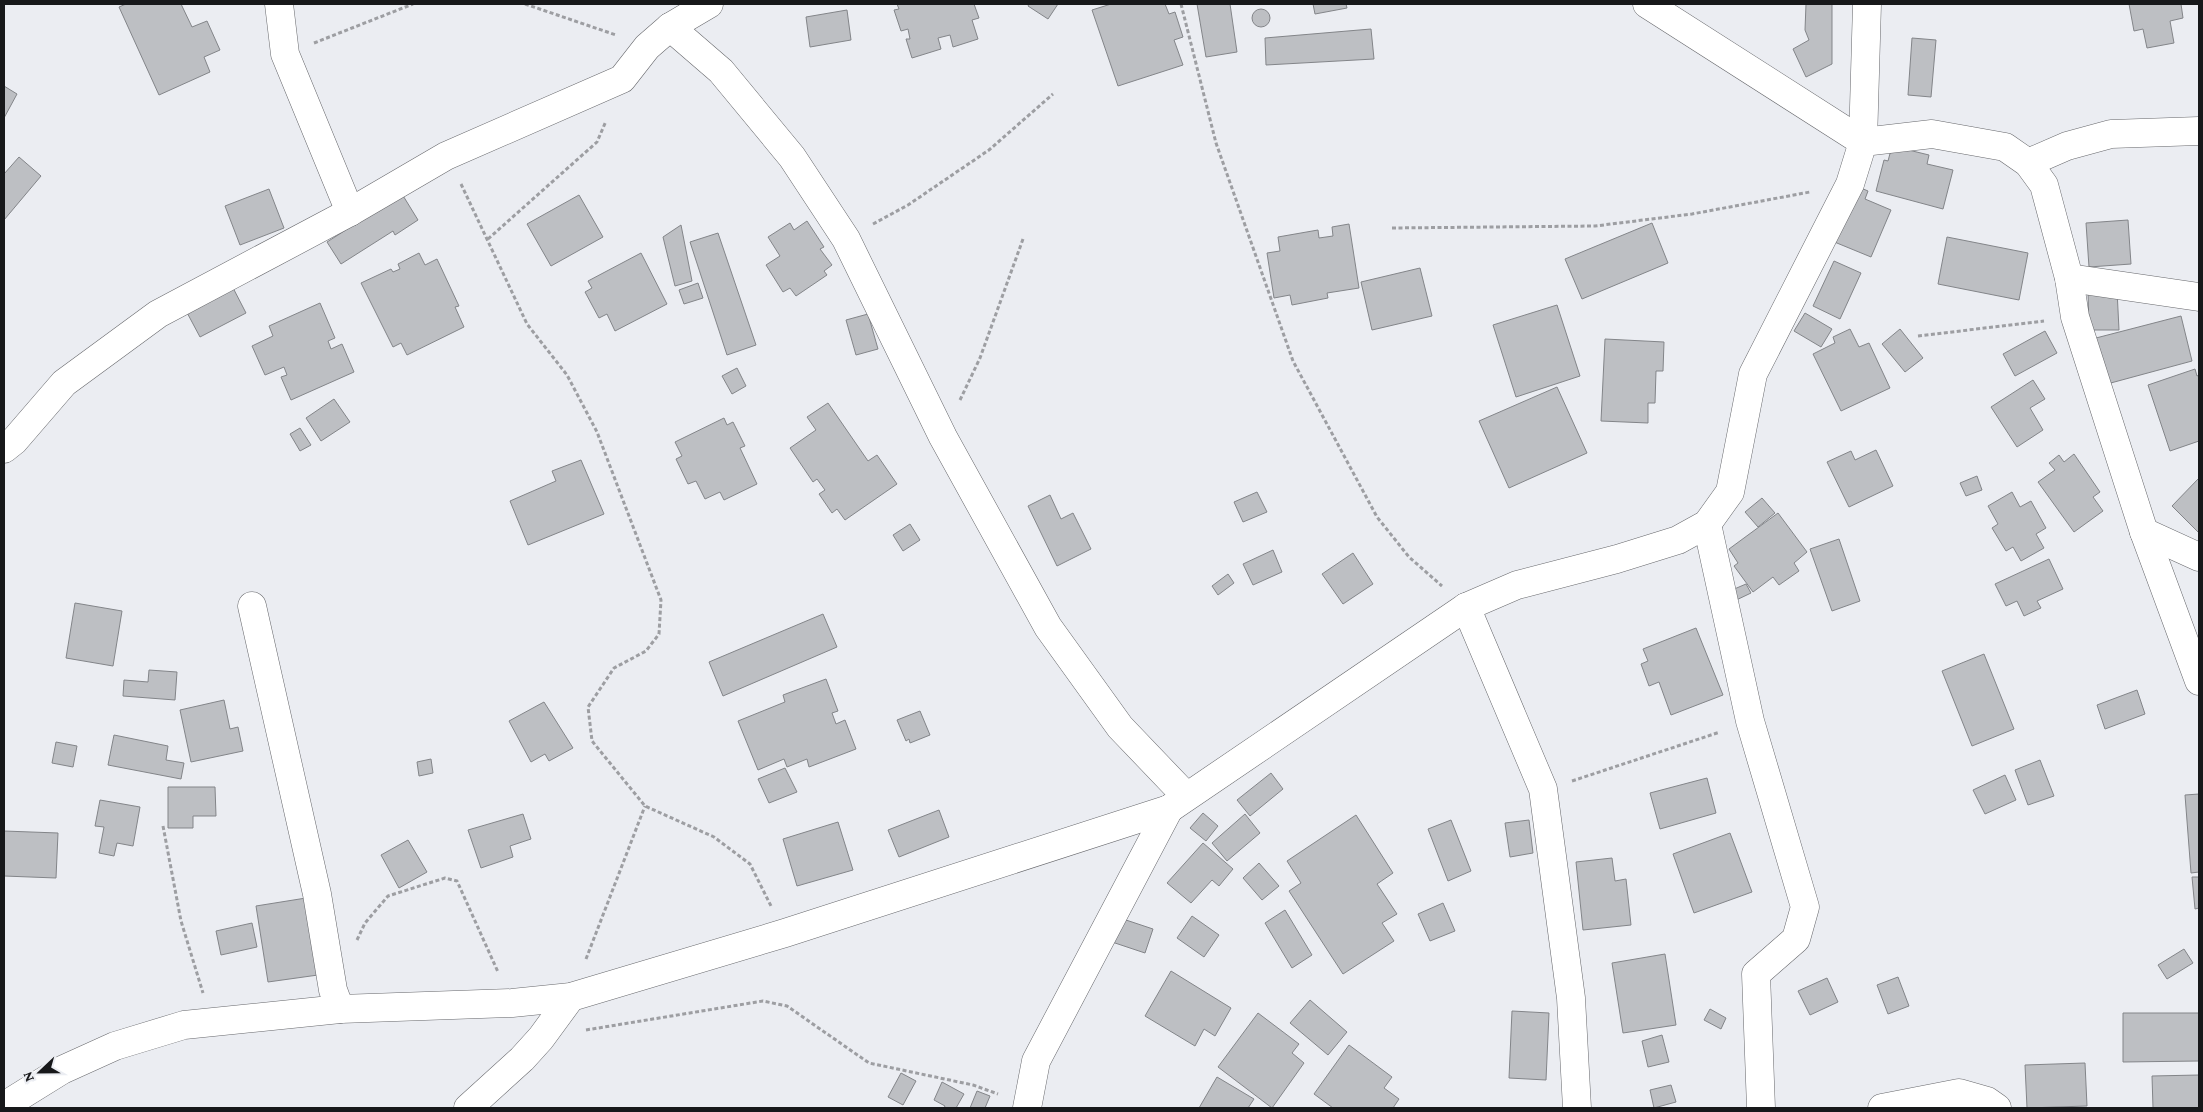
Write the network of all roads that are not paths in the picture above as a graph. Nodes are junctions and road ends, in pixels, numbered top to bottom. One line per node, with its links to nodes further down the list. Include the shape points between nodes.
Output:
1 (279, 4): 9 (street, via 285,54)
2 (709, 4): 5 (street)
3 (1647, 4): 7 (street)
4 (1867, 4): 7 (street)
5 (670, 27): 9 (street, via 647,47 622,79 446,156); 19 (street, via 721,71 751,107 792,157 846,239 943,437 1048,627)
6 (2199, 131): 8 (street, via 2111,134 2067,146)
7 (1863, 142): 8 (street, via 1932,134 2005,147); 13 (street, via 1850,184 1753,374 1730,492)
8 (2028, 163): 10 (street, via 2044,185)
9 (350, 212): 12 (street, via 158,314 64,383)
10 (2069, 278): 11 (street); 14 (street, via 2075,318)
11 (2199, 297)
12 (4, 449)
13 (1707, 524): 17 (street, via 1678,540 1517,586); 26 (street, via 1750,722 1805,908 1796,939 1756,974)
14 (2144, 532): 15 (street); 18 (street)
15 (2199, 558)
16 (252, 606): 21 (street, via 317,894 333,990)
17 (1466, 607): 19 (street); 25 (street, via 1543,789 1571,998)
18 (2199, 681)
19 (1178, 803): 20 (street, via 785,933); 23 (street, via 1036,1061)
20 (570, 997): 21 (street, via 512,1003); 24 (street, via 522,1059)
21 (340, 1009): 22 (street, via 184,1025 115,1046 62,1070)
22 (4, 1106)
23 (1027, 1106)
24 (468, 1108)
25 (1578, 1108)
26 (1761, 1108)
27 (1882, 1108): 28 (street, via 1959,1093)
28 (1997, 1108)

